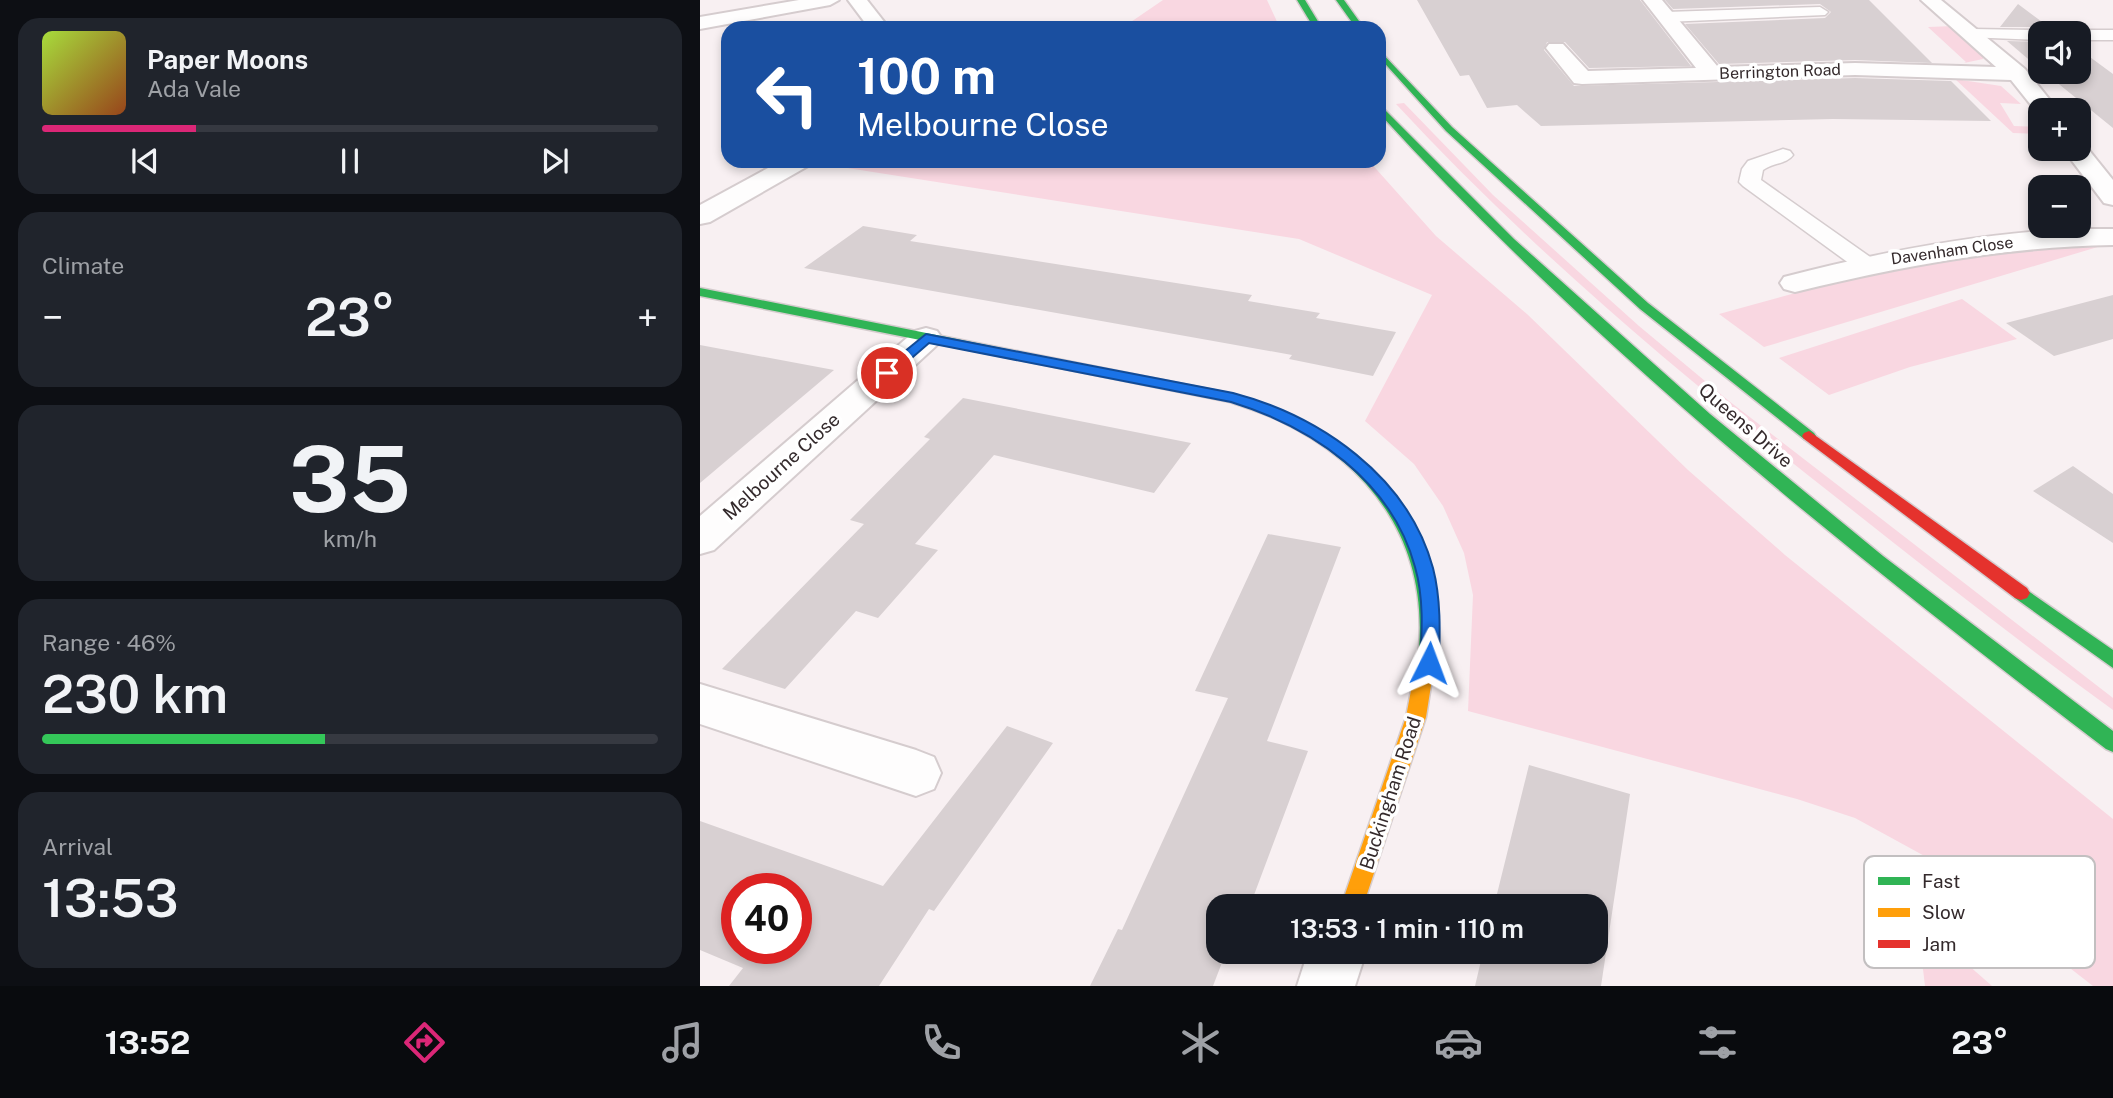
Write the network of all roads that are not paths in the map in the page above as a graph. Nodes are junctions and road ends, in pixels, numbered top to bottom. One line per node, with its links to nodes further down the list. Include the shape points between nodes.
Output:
1 (830, 0): 12 (street)
2 (857, 0): 9 (street)
3 (1301, 0): 10 (main road)
4 (1340, 0): 11 (main road)
5 (1652, 0): 8 (street)
6 (1930, 0): 13 (street)
7 (1820, 12): 8 (lane)
8 (1665, 16): 19 (street)
9 (874, 21)
10 (1314, 21)
11 (1355, 21)
12 (700, 23)
13 (1972, 34): 14 (lane); 20 (street)
14 (2028, 35)
15 (2091, 35): 16 (lane)
16 (2113, 35)
17 (1556, 48): 19 (street, Berrington Road, via 1582,78)
18 (1386, 60): 34 (main road, Queens Drive, via 1497,175 1644,306 1840,461)
19 (1712, 74): 20 (street, Berrington Road, via 1855,69)
20 (2017, 75): 21 (street)
21 (2037, 98)
22 (1386, 115): 36 (main road, Queens Drive, via 1510,243 1684,400 1988,651)
23 (1783, 155): 29 (lane, via 1755,163 1751,182)
24 (2085, 161): 26 (street)
25 (786, 168): 27 (street)
26 (2113, 197)
27 (700, 216)
28 (2113, 237): 29 (street, Davenham Close, via 2008,241)
29 (1864, 264): 30 (street, Davenham Close)
30 (1794, 283)
31 (700, 292): 32 (main road, Buckingham Road)
32 (926, 338): 33 (street, Melbourne Close); 38 (main road, Buckingham Road, via 1260,406 1305,426 1346,453 1386,494 1423,565 1431,642 1416,718)
33 (700, 538)
34 (2113, 660)
35 (700, 704): 37 (street)
36 (2113, 743)
37 (916, 774)
38 (1356, 894)
39 (1333, 964): 40 (street)
40 (1326, 986)

